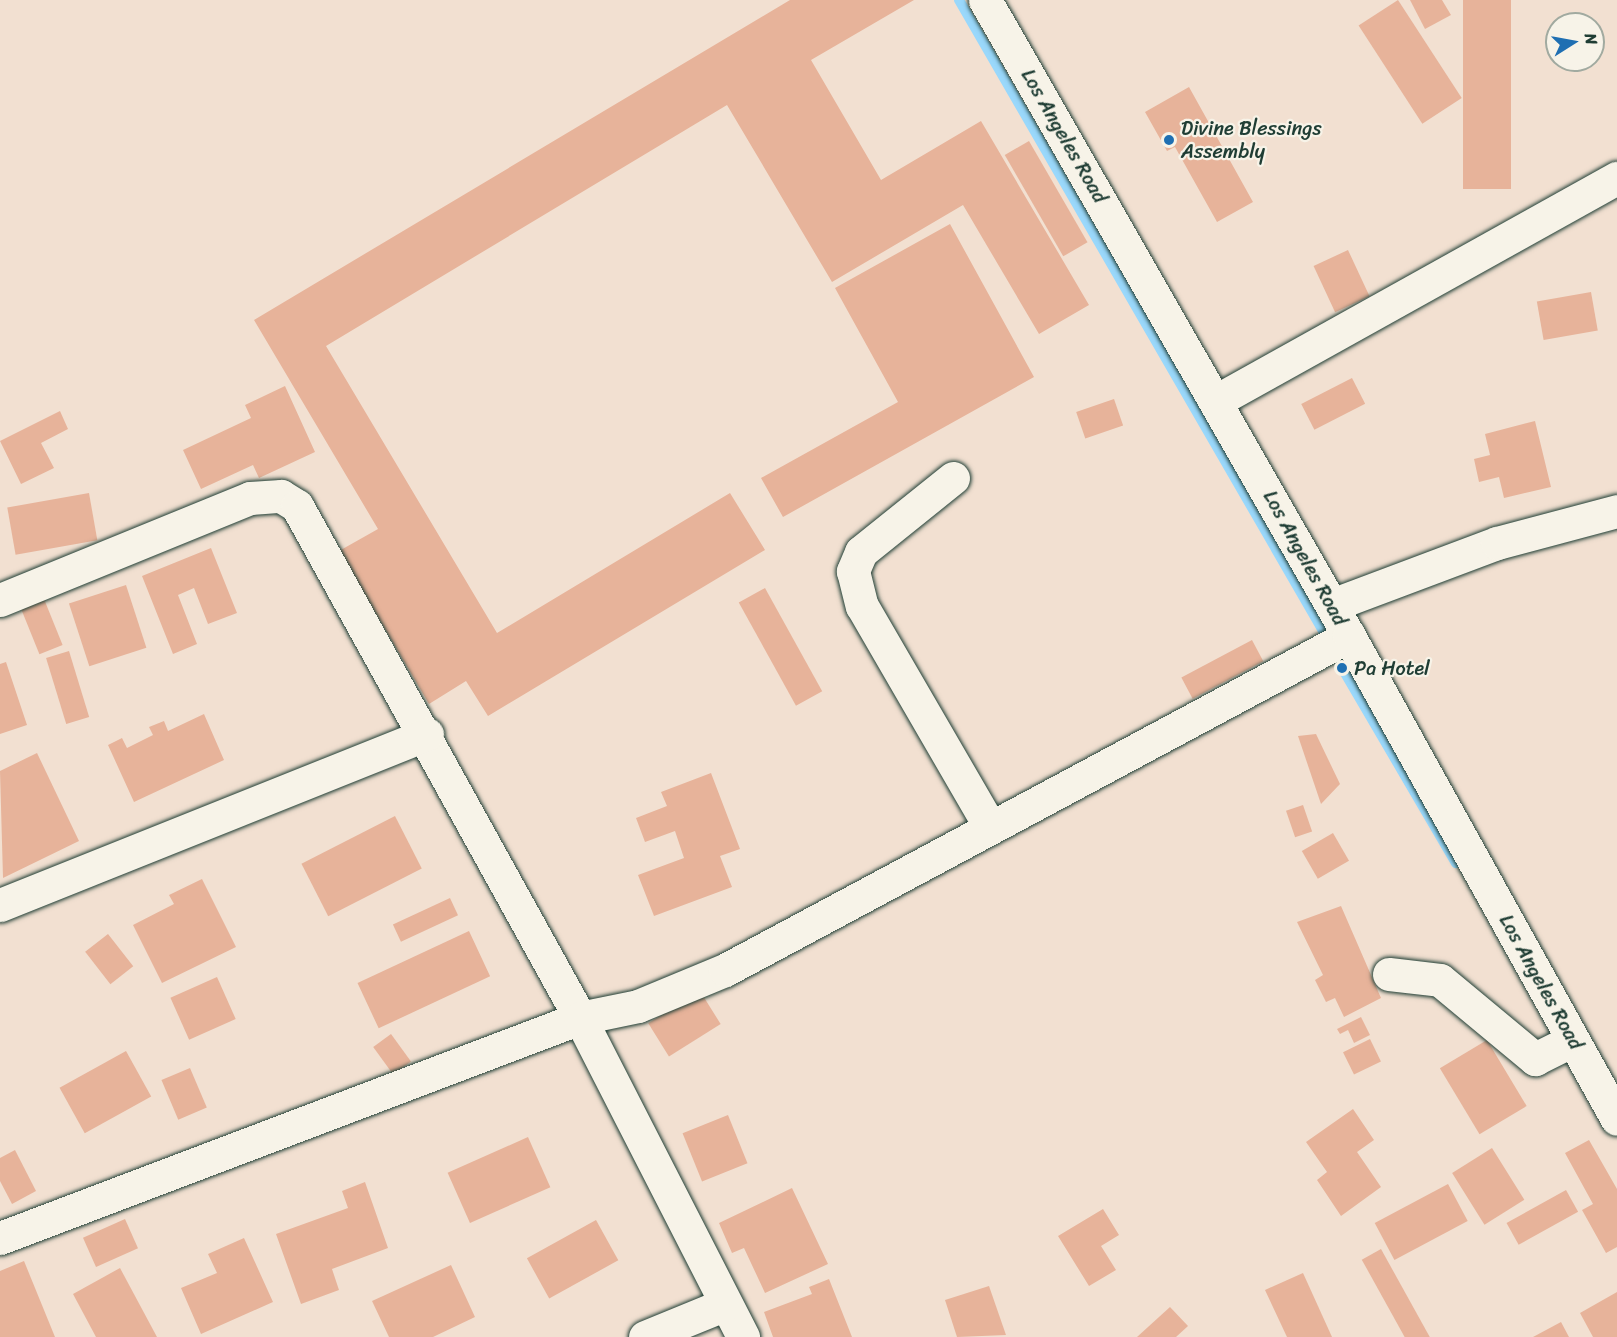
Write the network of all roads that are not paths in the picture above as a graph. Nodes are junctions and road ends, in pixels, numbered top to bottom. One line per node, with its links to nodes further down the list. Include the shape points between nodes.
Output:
1 (985, 0): 3 (street, Los Angeles Road)
2 (1617, 178): 3 (street)
3 (1216, 401): 7 (street, Los Angeles Road)
4 (953, 478): 10 (street, via 861,552 853,571 862,606)
5 (1617, 512): 7 (street, via 1497,543)
6 (0, 600): 9 (street, via 249,498 281,496 309,520)
7 (1332, 605): 8 (street, Los Angeles Road)
8 (1349, 636): 10 (street); 14 (street, Los Angeles Road)
9 (427, 734): 11 (street); 13 (street)
10 (989, 825): 13 (street, via 724,970 638,1006)
11 (0, 905)
12 (1389, 974): 14 (street, via 1440,980 1535,1059)
13 (580, 1018): 16 (street); 17 (street)
14 (1573, 1040): 15 (street, Los Angeles Road)
15 (1617, 1119)
16 (0, 1238)
17 (726, 1304): 18 (street); 19 (street)
18 (645, 1337)
19 (743, 1337)

